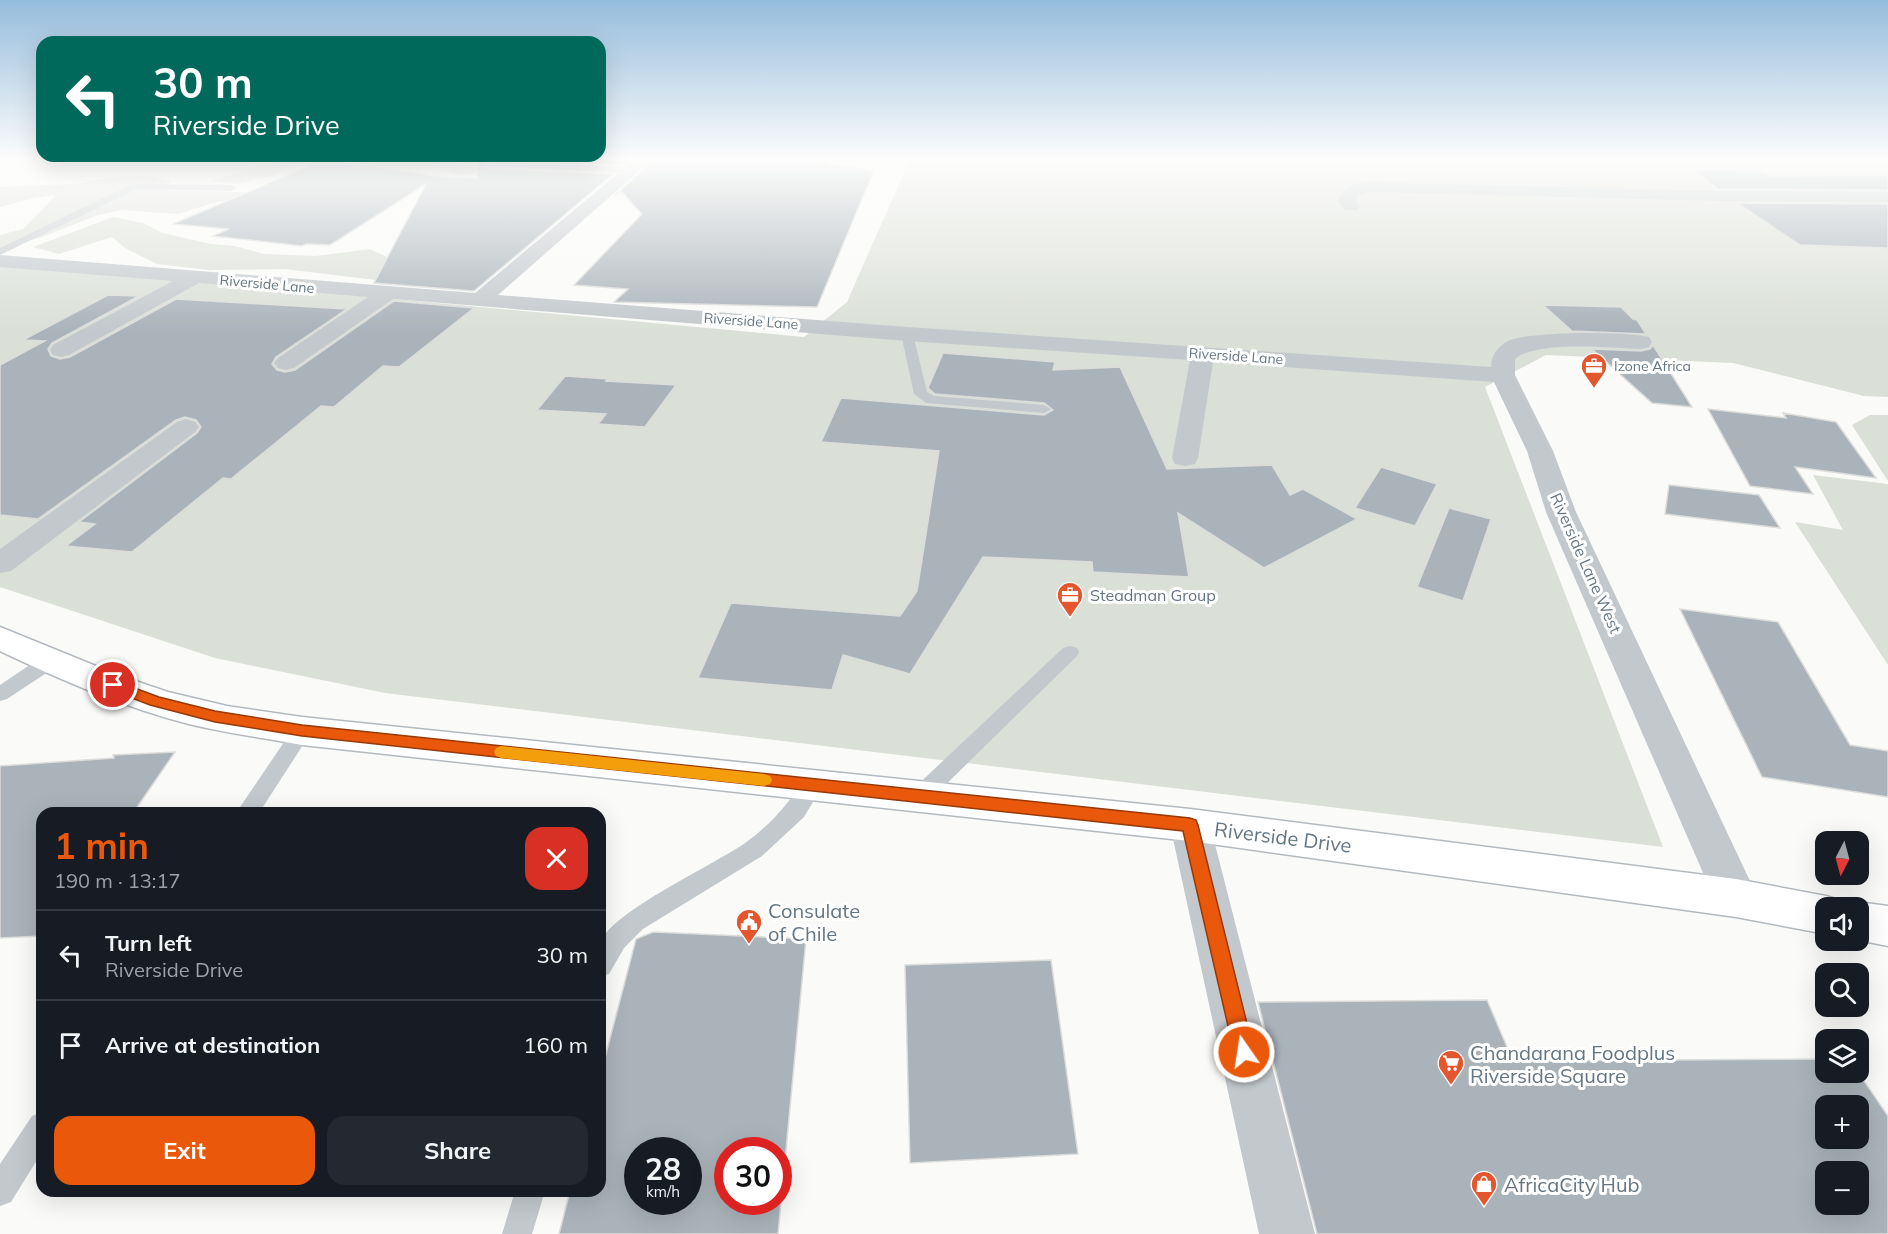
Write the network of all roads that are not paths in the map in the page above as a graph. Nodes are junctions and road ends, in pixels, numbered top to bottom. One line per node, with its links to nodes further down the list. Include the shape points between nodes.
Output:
1 (72, 217): 3 (lane)
2 (578, 217): 7 (street)
3 (0, 252)
4 (0, 261): 5 (street, Riverside Lane)
5 (195, 277): 6 (street, Riverside Lane); 10 (street)
6 (386, 294): 7 (street, Riverside Lane); 12 (street)
7 (479, 300): 8 (street, Riverside Lane)
8 (907, 333): 11 (street, Riverside Lane); 14 (lane, via 921,394 931,400)
9 (1641, 342): 13 (street, via 1544,341 1516,346 1503,357)
10 (61, 350)
11 (1203, 354): 13 (street, Riverside Lane); 16 (street)
12 (285, 363)
13 (1503, 375): 27 (street, Riverside Lane West)
14 (1044, 409)
15 (186, 427): 17 (street)
16 (1185, 458)
17 (0, 564)
18 (0, 638): 20 (street, Riverside Drive)
19 (1070, 652): 24 (lane)
20 (50, 661): 21 (lane); 22 (street, Riverside Drive, via 155,701 215,717)
21 (0, 694)
22 (302, 731): 23 (street, Riverside Drive); 25 (lane)
23 (812, 785): 24 (street, Riverside Drive); 31 (lane, via 796,811 754,849 634,922 615,940)
24 (920, 796): 26 (street, Riverside Drive)
25 (251, 807)
26 (1190, 825): 27 (street, Riverside Drive); 36 (street)
27 (1736, 898): 28 (street, Riverside Drive)
28 (1815, 913)
29 (1869, 923): 30 (street)
30 (1888, 926)
31 (606, 956)
32 (36, 1135): 33 (lane)
33 (0, 1191)
34 (528, 1197): 35 (lane)
35 (517, 1234)
36 (1287, 1234)

